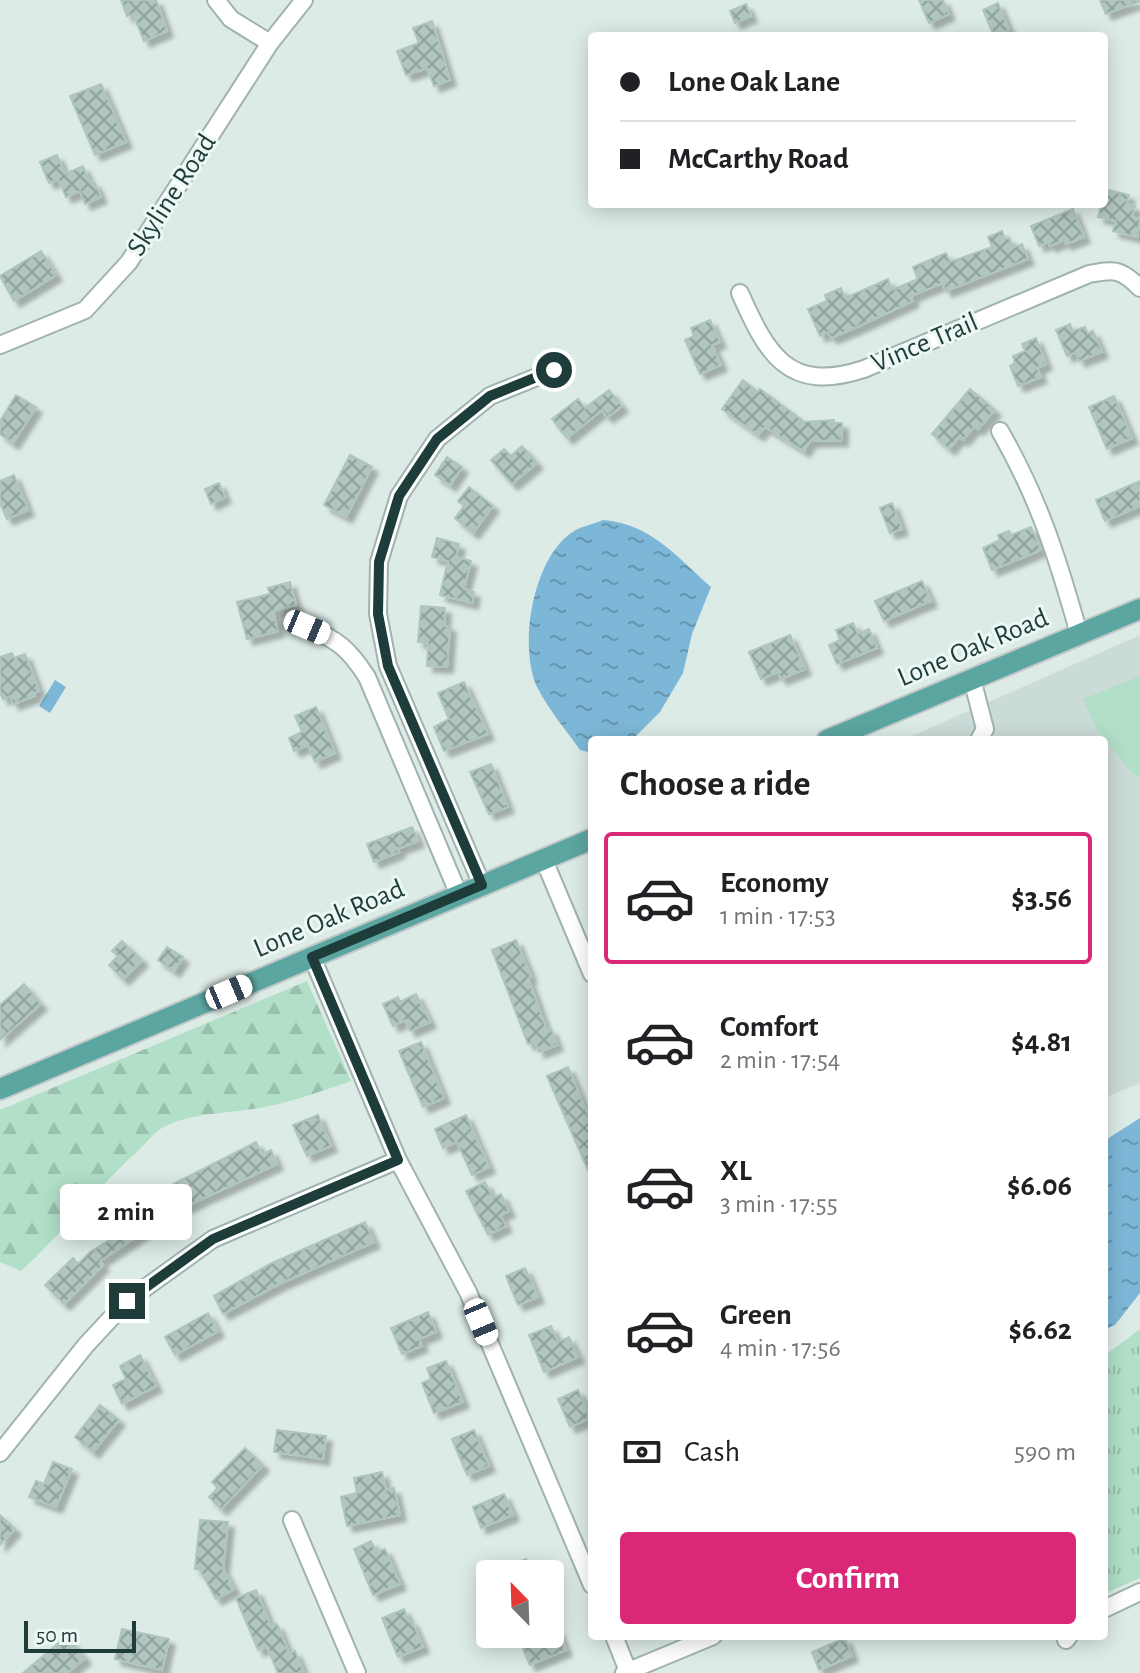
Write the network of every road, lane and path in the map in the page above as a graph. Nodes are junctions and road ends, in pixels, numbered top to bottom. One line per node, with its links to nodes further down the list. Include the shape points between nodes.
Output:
1 (216, 0): 3 (street, via 231,19)
2 (304, 0): 3 (street, Skyline Road)
3 (270, 43): 6 (street, Skyline Road, via 129,262 85,310)
4 (1140, 288): 5 (street, Vince Trail, via 1113,269 1089,274 839,377 813,376 773,356)
5 (740, 293)
6 (0, 345)
7 (554, 370): 17 (street, via 490,396 437,439 399,496 379,562 378,614 388,666)
8 (1000, 431): 11 (street, via 1026,477 1053,544)
9 (1140, 609): 11 (main road, Lone Oak Road)
10 (307, 627): 18 (street, via 335,639 367,677)
11 (1079, 634): 12 (main road, Lone Oak Road)
12 (972, 679): 13 (main road, Lone Oak Road); 14 (street, via 985,729)
13 (837, 736)
14 (981, 736)
15 (588, 841): 16 (main road, Lone Oak Road)
16 (544, 860): 17 (main road, Lone Oak Road); 20 (street)
17 (482, 885): 18 (main road, Lone Oak Road)
18 (459, 895): 19 (main road, Lone Oak Road)
19 (312, 957): 21 (main road, Lone Oak Road); 22 (street)
20 (588, 964)
21 (0, 1089)
22 (398, 1160): 23 (street, via 213,1239 127,1301); 25 (street, via 468,1292)
23 (0, 1453)
24 (292, 1520): 31 (street)
25 (588, 1576)
26 (1140, 1592): 27 (street)
27 (1108, 1607)
28 (615, 1640): 30 (street)
29 (703, 1640): 30 (street)
30 (626, 1672)
31 (357, 1673)

